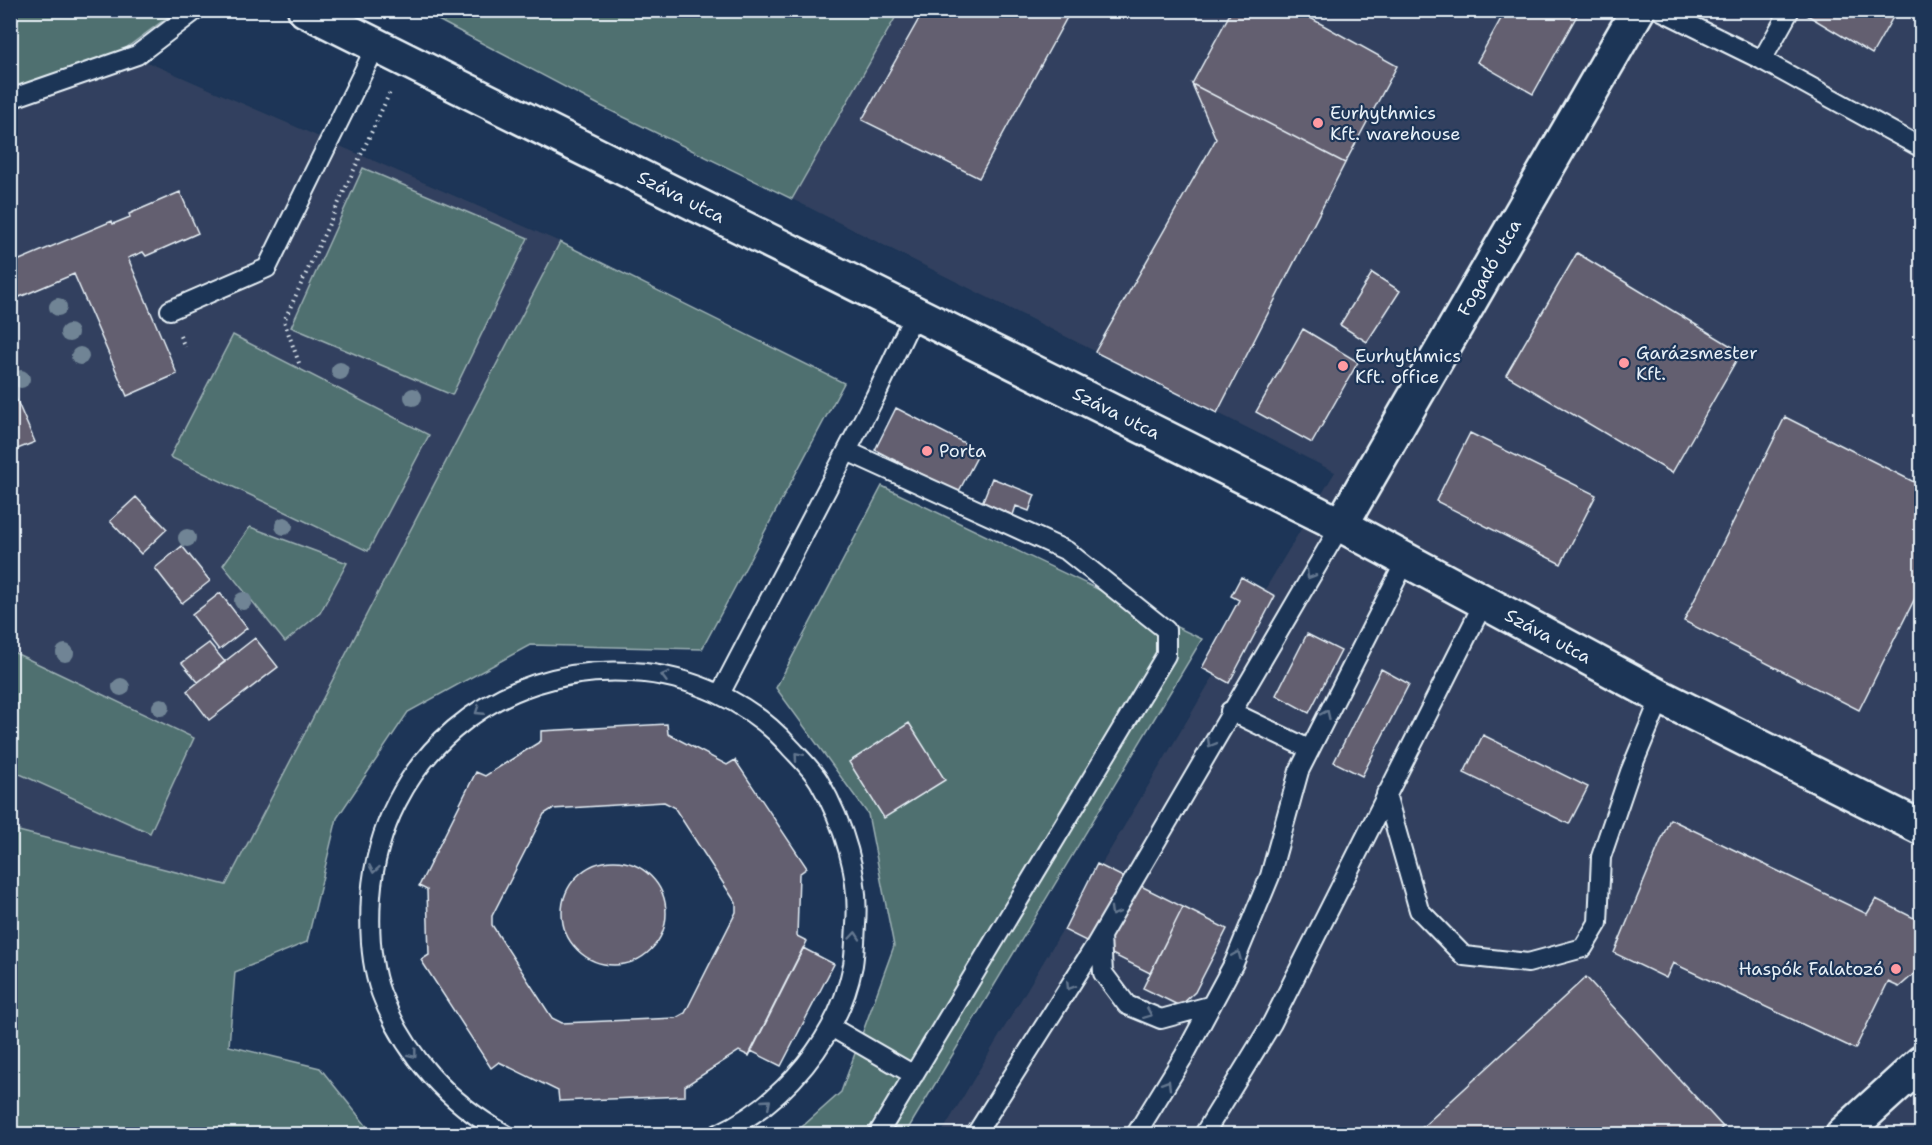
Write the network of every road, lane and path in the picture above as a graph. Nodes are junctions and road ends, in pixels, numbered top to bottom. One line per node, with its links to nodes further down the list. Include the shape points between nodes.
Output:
1 (196, 10): 9 (lane, via 137,55)
2 (304, 10): 6 (street, Száva utca)
3 (1638, 10): 15 (street, Fogadó utca)
4 (1660, 10): 8 (lane)
5 (1790, 10): 8 (lane)
6 (377, 44): 7 (street, Száva utca); 11 (lane, via 267,268)
7 (406, 59): 12 (street, Száva utca); 13 (path, via 284,321)
8 (1762, 60): 10 (lane)
9 (10, 99)
10 (1919, 141)
11 (170, 310)
12 (915, 315): 14 (lane); 15 (street, Száva utca)
13 (299, 363)
14 (847, 451): 18 (lane); 28 (lane, via 1067,551 1166,630 1166,655)
15 (1341, 525): 16 (street, Száva utca); 20 (lane, one-way to 20)
16 (1406, 560): 17 (street, Száva utca); 21 (lane, one-way to 16)
17 (1484, 602): 19 (street, Száva utca); 22 (lane)
18 (720, 694): 26 (lane, one-way to 18, via 853,966 858,901 846,837 818,778 775,730); 29 (lane, one-way to 29, via 660,673 596,669 534,682 477,710 429,752 394,805 373,866 369,930 381,992 409,1050 450,1098)
19 (1661, 697): 22 (lane, via 1601,857 1598,923 1583,948 1528,963 1464,956 1419,910); 23 (street, Száva utca)
20 (1230, 711): 21 (lane); 24 (lane, one-way to 24)
21 (1310, 749): 25 (lane, one-way to 21, via 1234,963 1270,876 1299,771)
22 (1386, 794): 34 (lane, via 1272,1023)
23 (1922, 828)
24 (1101, 936): 25 (lane, one-way to 25, via 1103,973 1127,1005 1161,1019); 32 (lane, one-way to 32)
25 (1209, 1006): 33 (lane, one-way to 25, via 1184,1056)
26 (831, 1027): 28 (lane); 30 (lane, one-way to 26, via 747,1121 795,1080)
27 (1922, 1062): 35 (street)
28 (914, 1075): 31 (lane)
29 (505, 1134)
30 (718, 1134)
31 (878, 1134)
32 (976, 1134)
33 (1136, 1134)
34 (1204, 1134)
35 (1843, 1134)

